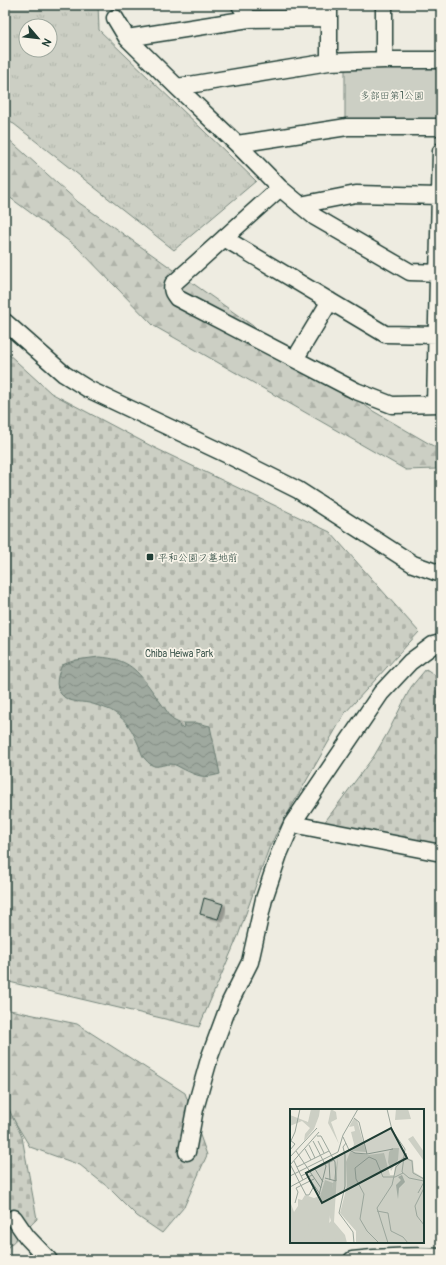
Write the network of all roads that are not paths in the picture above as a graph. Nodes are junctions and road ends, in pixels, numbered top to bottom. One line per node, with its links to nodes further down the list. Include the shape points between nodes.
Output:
1 (240, 5): 5 (street)
2 (384, 5): 7 (street)
3 (329, 12): 5 (street); 9 (street)
4 (115, 18): 6 (street)
5 (250, 19): 6 (street)
6 (127, 38): 10 (street)
7 (384, 60): 8 (street); 9 (street)
8 (441, 60)
9 (329, 62): 10 (street)
10 (177, 87): 12 (street)
11 (441, 127): 12 (street, via 347,127)
12 (237, 144): 14 (street)
13 (441, 151): 15 (street)
14 (280, 188): 16 (street); 17 (street)
15 (440, 196): 16 (street, via 356,194); 18 (street)
16 (300, 205): 18 (street, via 314,217 410,272)
17 (224, 238): 19 (street); 22 (street, via 173,284 173,293 177,298)
18 (440, 273): 21 (street)
19 (330, 301): 21 (street, via 385,334); 22 (street)
20 (5, 322): 24 (street, via 64,374 88,389 298,490 412,564)
21 (437, 335): 23 (street)
22 (295, 359): 23 (street, via 356,391 392,405)
23 (438, 404)
24 (441, 574)
25 (441, 643): 26 (street, via 433,645 410,662 381,693)
26 (292, 824): 27 (street); 28 (street, via 264,899 250,962 230,1002 210,1056)
27 (441, 853)
28 (187, 1152)
29 (14, 1218): 31 (street, via 26,1238)
30 (441, 1257): 32 (street)
31 (49, 1260)
32 (352, 1260)

